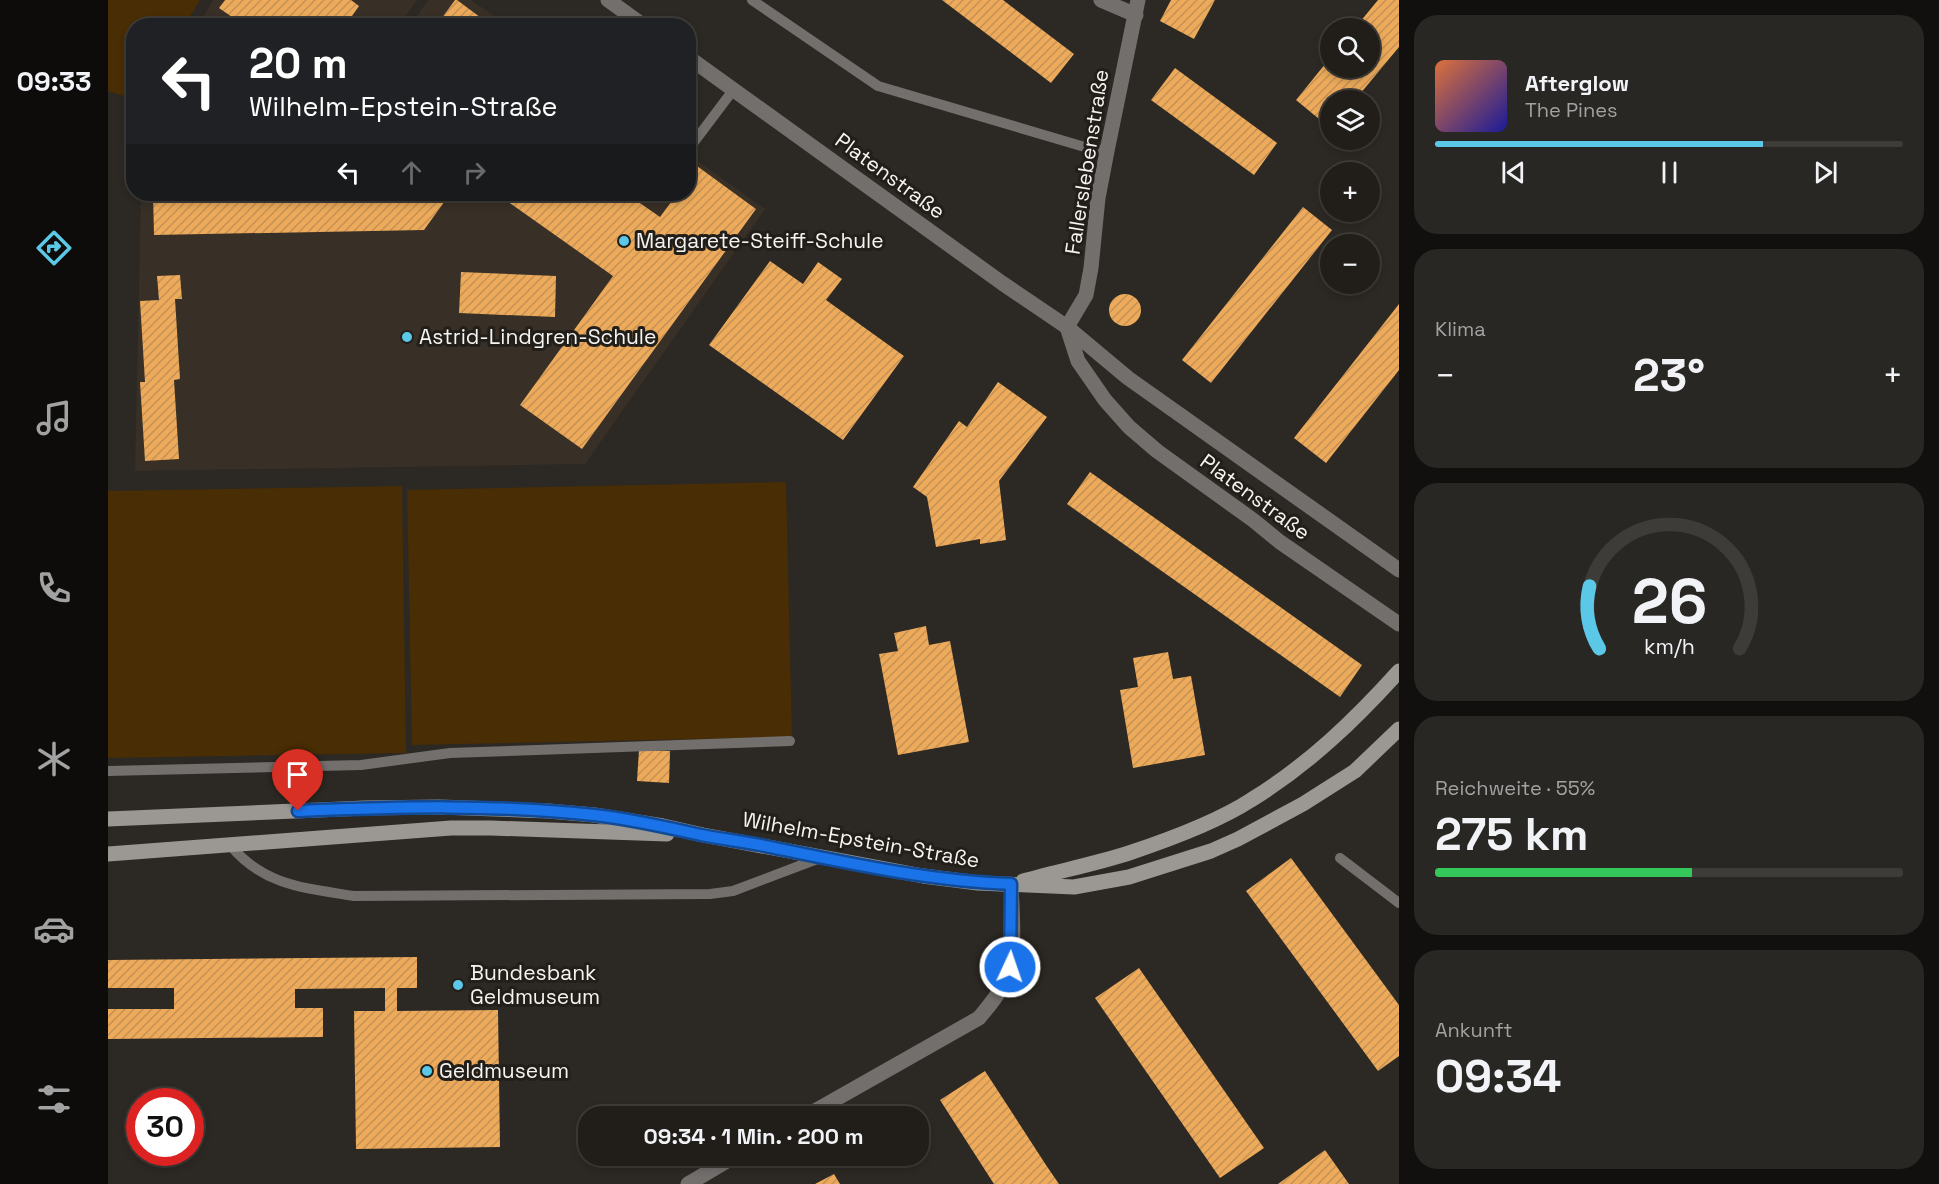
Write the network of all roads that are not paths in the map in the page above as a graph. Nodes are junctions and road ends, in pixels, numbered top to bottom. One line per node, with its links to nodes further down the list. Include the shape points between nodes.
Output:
1 (608, 0): 5 (street)
2 (752, 0): 9 (lane, via 878,86)
3 (1101, 0): 4 (street)
4 (1137, 7): 9 (street, Fallerslebenstraße)
5 (633, 18)
6 (696, 63): 7 (street, Platenstraße)
7 (734, 89): 8 (lane); 10 (street, Platenstraße)
8 (696, 139)
9 (1107, 151): 10 (street, Fallerslebenstraße, via 1086,295)
10 (1067, 327): 11 (street, Platenstraße, via 1128,378); 12 (street, Platenstraße, via 1078,361 1129,427 1280,543)
11 (1399, 570)
12 (1399, 624)
13 (1399, 671): 23 (main road, via 1345,729 1242,806 1131,852)
14 (1399, 729): 23 (main road, via 1355,771 1303,804 1211,851 1129,878 1074,887)
15 (790, 741): 16 (lane, via 450,753 361,765)
16 (108, 771)
17 (108, 819): 18 (main road, Wilhelm-Epstein-Straße, via 365,808 500,808 594,815)
18 (703, 835): 19 (main road, Wilhelm-Epstein-Straße, via 481,828); 21 (main road, Wilhelm-Epstein-Straße)
19 (230, 845): 20 (main road, Wilhelm-Epstein-Straße); 21 (lane, via 252,867 272,879 354,896 710,894 733,891)
20 (108, 854)
21 (820, 858): 23 (main road, Wilhelm-Epstein-Straße, via 923,876)
22 (1340, 858): 24 (lane)
23 (1011, 884): 25 (street, via 1010,967 995,999 979,1018)
24 (1399, 903)
25 (824, 1106)
26 (718, 1166): 27 (street)
27 (688, 1184)

